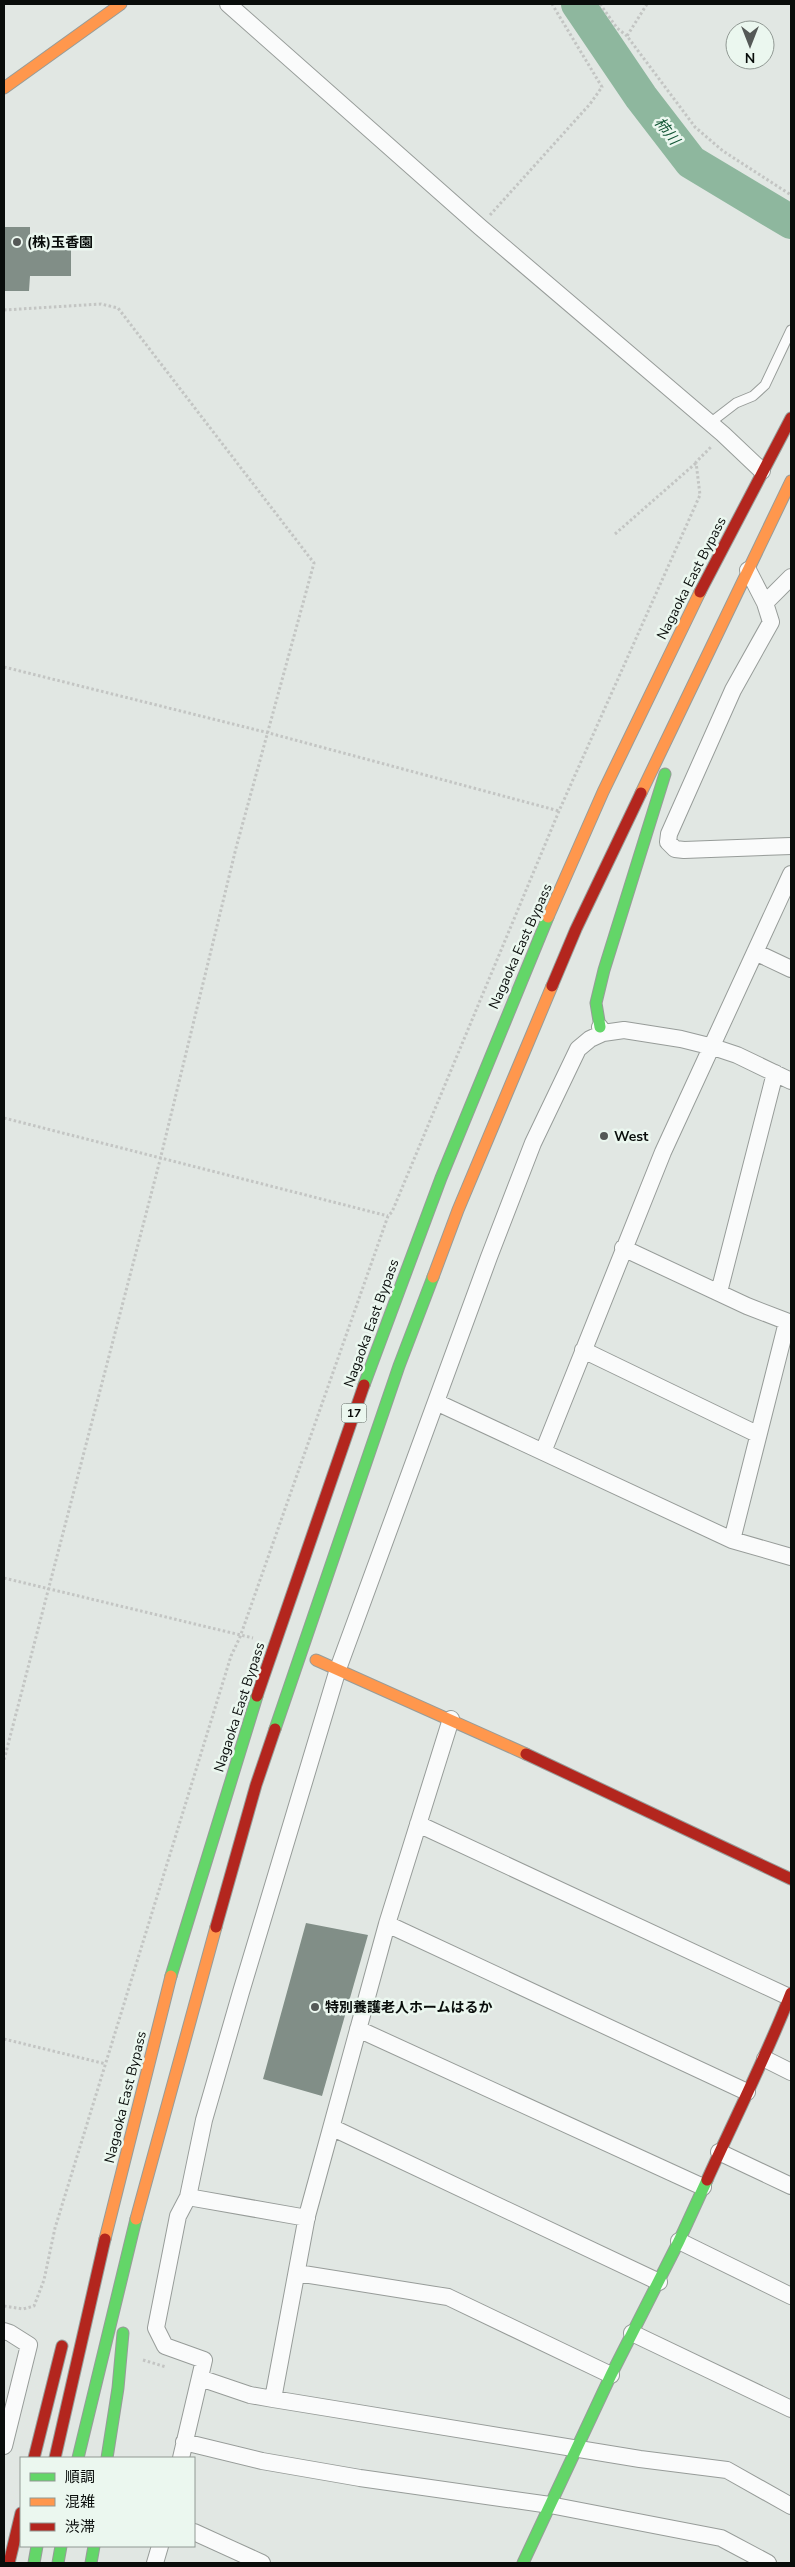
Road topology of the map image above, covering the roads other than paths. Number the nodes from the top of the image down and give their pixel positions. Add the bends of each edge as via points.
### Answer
1 (121, 4) edge
2 (228, 4) edge
3 (4, 88) edge
4 (791, 330) edge
5 (791, 418) edge
6 (710, 423) junction
7 (762, 471) junction
8 (790, 490) edge
9 (748, 570) junction
10 (791, 578) edge
11 (765, 603) junction
12 (699, 675) junction
13 (791, 846) edge
14 (791, 874) edge
15 (756, 952) junction
16 (791, 969) edge
17 (602, 1030) junction
18 (713, 1047) junction
19 (775, 1073) junction
20 (791, 1081) edge
21 (623, 1248) junction
22 (719, 1292) junction
23 (789, 1322) edge
24 (583, 1350) junction
25 (436, 1402) junction
26 (758, 1434) junction
27 (542, 1452) junction
28 (732, 1540) junction
29 (791, 1557) edge
30 (316, 1660) dead end
31 (338, 1669) junction
32 (451, 1719) junction
33 (418, 1824) junction
34 (791, 1879) edge
35 (387, 1924) junction
36 (172, 1971) junction
37 (790, 1995) edge
38 (358, 2029) junction
39 (765, 2059) junction
40 (791, 2072) edge
41 (747, 2092) junction
42 (332, 2128) junction
43 (116, 2146) dead end
44 (719, 2152) junction
45 (791, 2186) edge
46 (703, 2187) junction
47 (188, 2197) junction
48 (307, 2218) junction
49 (131, 2235) junction
50 (679, 2240) junction
51 (297, 2273) junction
52 (659, 2282) junction
53 (791, 2296) edge
54 (4, 2331) edge
55 (66, 2331) dead end
56 (632, 2332) junction
57 (611, 2375) junction
58 (200, 2378) junction
59 (273, 2399) junction
60 (791, 2408) edge
61 (184, 2442) junction
62 (4, 2446) edge
63 (576, 2448) junction
64 (34, 2457) edge
65 (55, 2457) edge
66 (78, 2457) edge
67 (107, 2457) edge
68 (181, 2457) edge
69 (550, 2505) junction
70 (791, 2506) edge
71 (20, 2517) edge
72 (195, 2532) edge
73 (37, 2547) edge
74 (61, 2547) edge
75 (94, 2547) edge
76 (160, 2547) edge
77 (9, 2563) edge
78 (34, 2563) edge
79 (58, 2563) edge
80 (92, 2563) edge
81 (156, 2563) edge
82 (262, 2563) edge
83 (523, 2563) edge
84 (768, 2563) edge

1 - 3 main road
2 - 6 street via 480,227
4 - 6 lane via 765,385
5 - 7 main road, Nagaoka East Bypass / 17
6 - 7 street
7 - 8 main road
7 - 36 main road, Nagaoka East Bypass / 17 via 663,664 528,963 465,1116 375,1354 295,1581
8 - 9 main road, 17
9 - 11 street
9 - 12 main road, 17
10 - 11 street
11 - 13 street via 772,622 733,690 668,842 675,849 684,850
12 - 17 main road via 604,970 596,1003
12 - 49 main road, 17 via 576,930 458,1210 399,1366 256,1785
14 - 15 street
15 - 16 street
15 - 18 street
17 - 18 street via 624,1030
17 - 25 street via 578,1049 567,1068 523,1169
18 - 19 street
18 - 21 street via 670,1135
19 - 20 street
19 - 22 street
21 - 22 street
21 - 24 street
22 - 23 street
23 - 26 street
24 - 26 street
24 - 27 street
25 - 27 street
25 - 31 street
26 - 28 street
27 - 28 street
28 - 29 street
30 - 31 main road
31 - 32 main road
31 - 47 street via 240,1992 204,2120
32 - 33 street
32 - 34 main road
33 - 35 street
33 - 37 street
35 - 38 street
35 - 41 street
36 - 43 main road
36 - 65 main road, Nagaoka East Bypass / 17 via 90,2301
37 - 39 main road
38 - 42 street
38 - 46 street
39 - 40 street
39 - 41 main road
41 - 44 main road
42 - 48 street
42 - 52 street
44 - 45 street
44 - 46 main road
46 - 50 main road
47 - 48 street
47 - 58 street via 178,2216 156,2328 165,2346 204,2360
48 - 51 street
49 - 66 main road, 17
49 - 67 main road via 118,2388
50 - 52 main road
50 - 53 street
51 - 57 street via 448,2297
51 - 59 street
52 - 56 main road
54 - 62 street via 29,2345
55 - 64 main road
56 - 57 main road
56 - 60 street
57 - 63 main road
58 - 59 street via 250,2395
58 - 61 street
59 - 63 street
61 - 68 street
61 - 69 street via 262,2461
63 - 69 main road
63 - 70 street via 727,2470
69 - 83 main road
69 - 84 street via 721,2538
71 - 77 main road
72 - 82 street
73 - 78 main road
74 - 79 main road
75 - 80 main road
76 - 81 street

